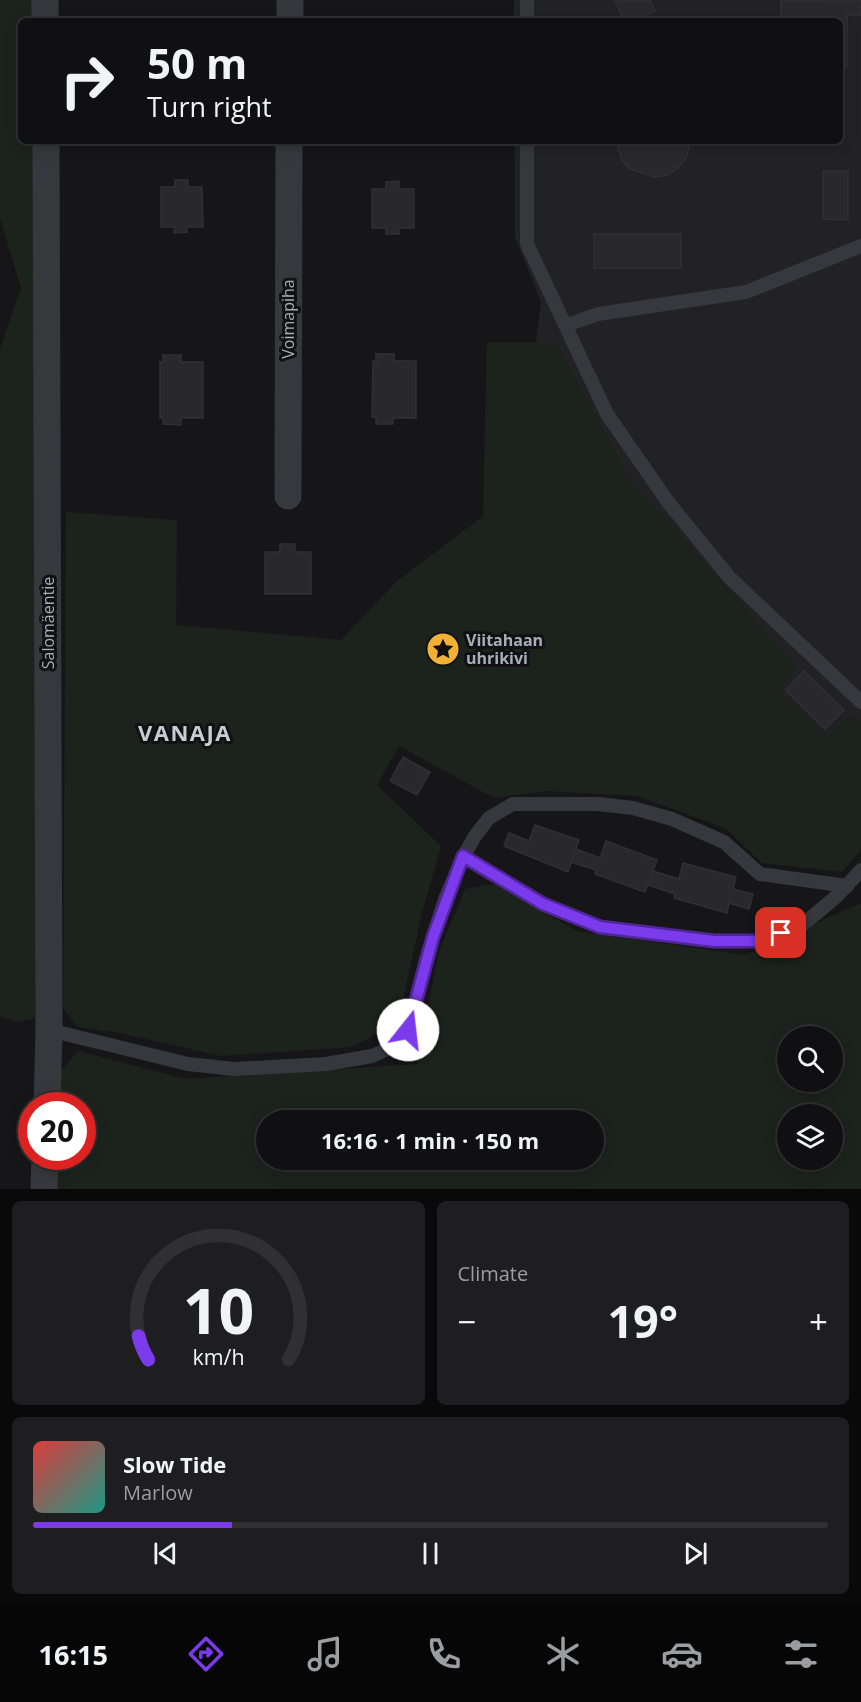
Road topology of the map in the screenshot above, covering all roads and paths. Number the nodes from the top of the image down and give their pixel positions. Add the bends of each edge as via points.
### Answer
1 (45, 0) edge
2 (290, 0) edge
3 (528, 0) edge
4 (45, 18) edge
5 (290, 18) edge
6 (527, 18) edge
7 (46, 144) edge
8 (289, 144) edge
9 (527, 144) edge
10 (861, 246) edge
11 (567, 325) junction
12 (288, 496) dead end
13 (861, 702) edge
14 (463, 856) junction
15 (861, 870) edge
16 (847, 886) junction
17 (49, 1030) junction
18 (47, 1092) edge
19 (45, 1170) edge
20 (44, 1189) edge

1 - 4 street
2 - 5 street
3 - 6 lane
7 - 17 street, Salomäentie
8 - 12 street, Voimapiha
9 - 11 lane via 527,243
10 - 11 lane via 746,292 598,314
11 - 13 lane via 607,414 668,502 729,577
14 - 16 lane via 543,904 600,927 714,941 761,941 801,926
14 - 16 lane via 489,818 513,804 598,804 633,808 672,819 724,842 760,874
14 - 17 lane via 427,956 408,1030 394,1046 372,1056 326,1064 234,1069 188,1064
15 - 16 lane
17 - 18 street, Salomäentie
19 - 20 street

